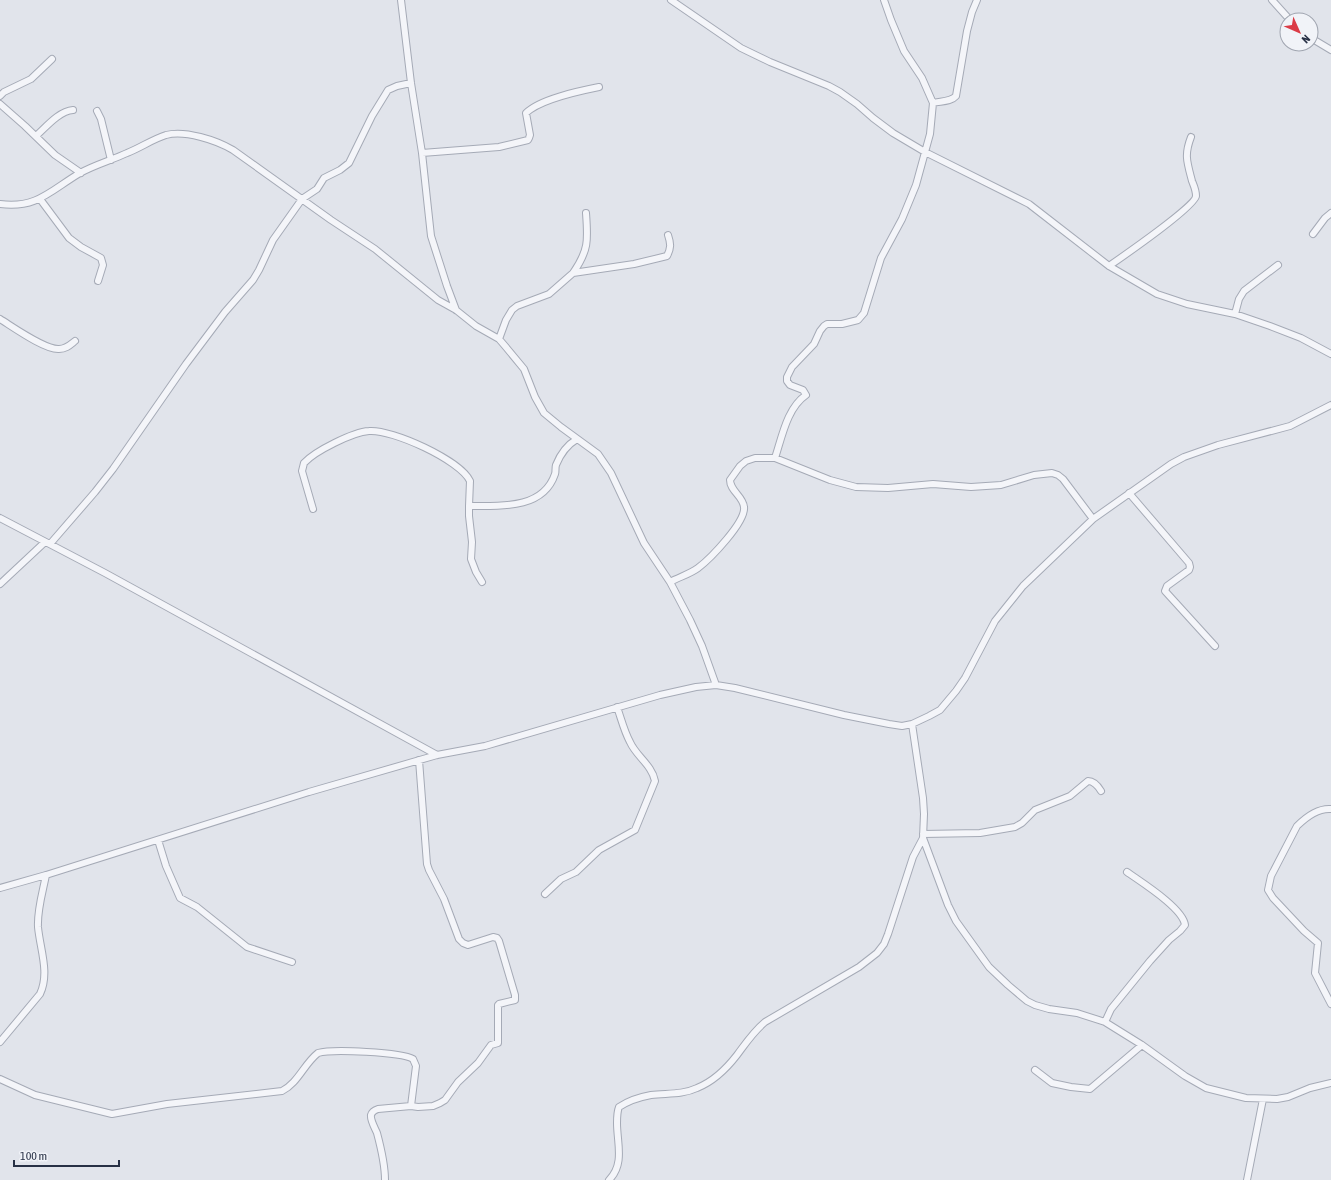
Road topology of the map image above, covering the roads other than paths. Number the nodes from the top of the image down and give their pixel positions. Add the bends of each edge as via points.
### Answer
1 (401, 0) edge
2 (671, 0) edge
3 (884, 0) edge
4 (977, 0) edge
5 (1272, 0) edge
6 (1283, 12) edge
7 (1319, 43) edge
8 (1331, 50) edge
9 (52, 59) dead end
10 (410, 83) junction
11 (599, 87) dead end
12 (0, 96) edge
13 (933, 103) junction
14 (0, 104) edge
15 (73, 110) dead end
16 (97, 111) dead end
17 (36, 136) junction
18 (1191, 136) dead end
19 (925, 152) junction
20 (422, 153) junction
21 (111, 160) junction
22 (81, 173) junction
23 (40, 199) junction
24 (302, 199) junction
25 (0, 204) edge
26 (586, 213) dead end
27 (1331, 213) edge
28 (1312, 234) dead end
29 (668, 235) dead end
30 (1278, 265) dead end
31 (1109, 266) junction
32 (573, 273) junction
33 (98, 281) dead end
34 (456, 310) junction
35 (1235, 314) junction
36 (0, 319) edge
37 (499, 339) junction
38 (75, 341) dead end
39 (1331, 354) edge
40 (1331, 405) edge
41 (577, 440) junction
42 (775, 458) junction
43 (1129, 493) junction
44 (469, 506) junction
45 (313, 508) dead end
46 (0, 518) edge
47 (1093, 519) junction
48 (47, 543) junction
49 (482, 582) dead end
50 (670, 582) junction
51 (0, 584) edge
52 (1215, 646) dead end
53 (716, 685) junction
54 (616, 707) junction
55 (912, 724) junction
56 (437, 755) junction
57 (419, 760) junction
58 (1101, 791) dead end
59 (1331, 809) edge
60 (923, 836) junction
61 (158, 840) junction
62 (1127, 872) dead end
63 (46, 875) junction
64 (0, 888) edge
65 (545, 894) dead end
66 (292, 962) dead end
67 (1331, 1004) edge
68 (1104, 1022) junction
69 (0, 1042) edge
70 (1142, 1045) junction
71 (1035, 1070) dead end
72 (0, 1079) edge
73 (1331, 1083) edge
74 (1263, 1099) junction
75 (411, 1106) junction
76 (385, 1180) edge
77 (609, 1180) edge
78 (1247, 1180) edge

1 - 10 street
2 - 19 street via 741,48 840,92 893,133
3 - 13 street via 904,51 922,78
4 - 13 street via 967,31 956,96 954,99
5 - 6 street
7 - 8 street
9 - 12 street via 31,79
10 - 20 street
10 - 24 street via 388,90 349,163 324,178 317,189
11 - 20 street via 531,108 526,112 530,135 528,140 499,147
13 - 19 street via 930,134
14 - 17 street
15 - 17 street via 60,115
16 - 21 street
17 - 22 street via 55,155
18 - 31 street via 1186,149 1196,198 1193,203
19 - 31 street via 1029,204
19 - 42 street via 916,185 902,219 881,258 864,313 858,320 824,326 814,344 792,367 787,377 790,384 803,390 806,395 789,416
20 - 34 street via 431,236
21 - 22 street
21 - 24 street via 167,135 201,137 224,145
22 - 23 street
23 - 25 street via 18,204
23 - 33 street via 69,238 103,260
24 - 34 street via 375,249 438,300
24 - 48 street via 273,240 253,280 182,369 113,469
26 - 32 street via 586,250
27 - 28 street
29 - 32 street via 671,245 667,256
30 - 35 street via 1244,291 1238,299
31 - 35 street via 1157,294 1187,304
32 - 37 street via 550,294 512,310
34 - 37 street via 476,326
35 - 39 street via 1302,338
36 - 38 street via 54,349 66,348
37 - 41 street via 524,369 544,412
40 - 43 street via 1290,426 1184,457
41 - 44 street via 560,456 550,483 534,499 524,503
41 - 50 street via 598,454 611,473 644,543
42 - 47 street via 830,480 856,487 888,488 933,484 971,488 1001,485 1034,474 1054,474 1063,479
42 - 50 street via 755,458 740,466 730,480 745,509 734,529 716,552 697,569
43 - 47 street
43 - 52 street via 1189,563 1189,570 1166,586 1165,591
44 - 45 street via 470,481 456,466 419,444 373,431 346,438 304,463 302,471
44 - 49 street via 471,559
46 - 48 street
47 - 55 street via 1023,586 1001,612 965,678 949,701 940,710
48 - 51 street
48 - 56 street
50 - 53 street via 702,646
53 - 54 street via 696,687
53 - 55 street via 889,724
54 - 56 street via 485,746
54 - 65 street via 630,742 653,772 655,781 635,830 598,850 576,872 561,879
55 - 60 street via 923,798
56 - 57 street
57 - 61 street
57 - 75 street via 429,870 444,899 459,939 468,945 493,937 499,941 515,1000 499,1004 498,1042 491,1045 445,1100 433,1106
58 - 60 street via 1095,783 1088,781 1070,796 1038,809 1019,826 1005,830
59 - 67 street via 1318,811 1297,826 1271,876 1268,890 1318,943 1315,973
60 - 68 street via 952,914 989,967 1035,1005 1077,1013
60 - 77 street via 912,857 888,934 877,953 856,970 765,1022 731,1062 703,1084 686,1092 644,1097 619,1107 619,1164
61 - 63 street
61 - 66 street via 180,898 197,907 247,947
62 - 68 street via 1162,898 1181,916 1185,925 1150,962
63 - 64 street
63 - 69 street via 38,918 44,971 43,987
68 - 70 street
70 - 71 street via 1090,1089 1052,1083
70 - 74 street via 1206,1088 1230,1095
72 - 75 street via 34,1095 116,1114 167,1104 282,1091 294,1083 318,1054 361,1051 413,1059 416,1066
73 - 74 street via 1288,1097
74 - 78 street
75 - 76 street via 378,1109 371,1114

